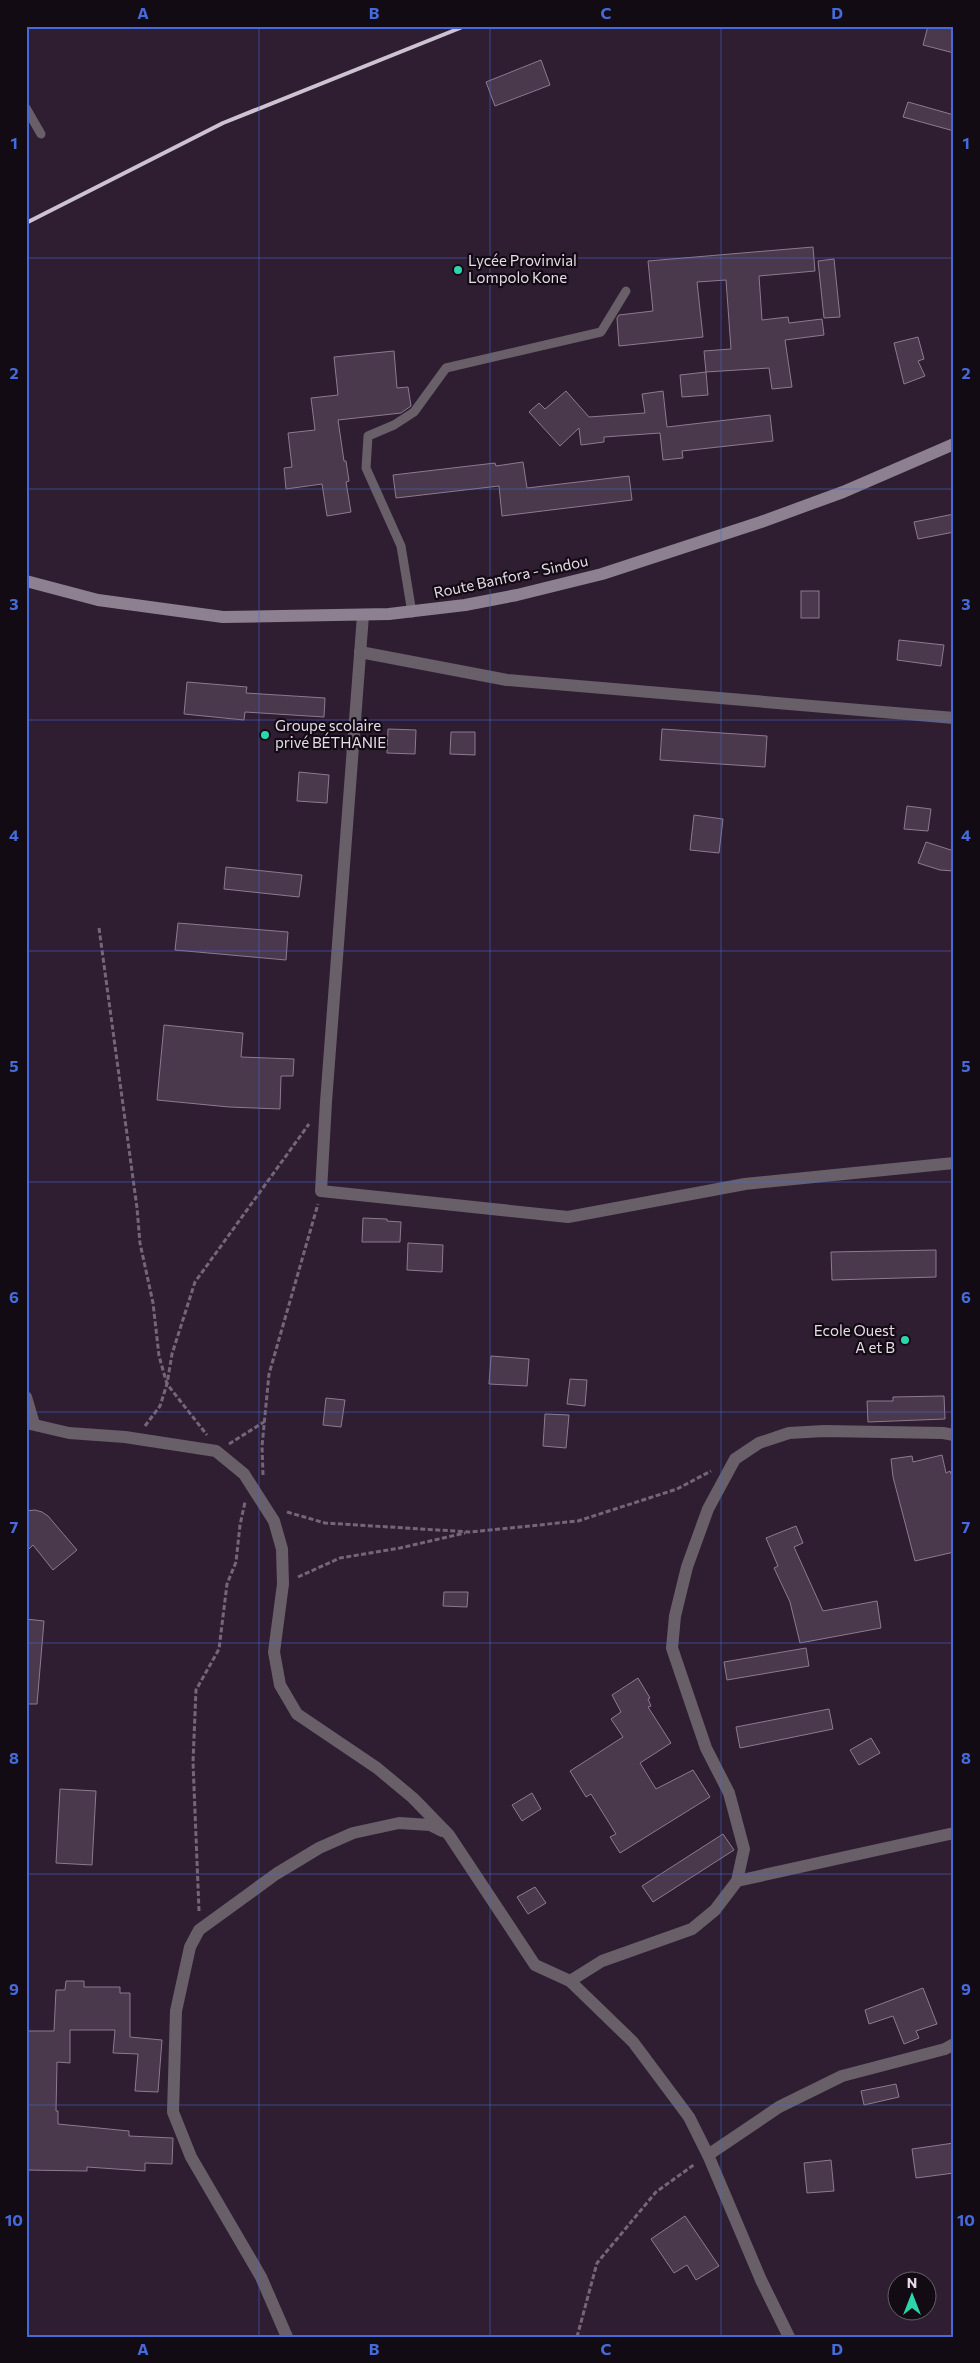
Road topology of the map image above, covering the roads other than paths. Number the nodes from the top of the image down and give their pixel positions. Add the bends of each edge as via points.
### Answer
1 (26, 108) edge
2 (41, 134) dead end
3 (626, 292) dead end
4 (954, 444) edge
5 (26, 580) edge
6 (412, 612) junction
7 (363, 615) junction
8 (360, 652) junction
9 (954, 718) edge
10 (954, 1163) edge
11 (26, 1397) edge
12 (30, 1424) edge
13 (954, 1435) edge
14 (954, 1833) edge
15 (448, 1835) junction
16 (737, 1881) junction
17 (570, 1982) junction
18 (954, 2044) edge
19 (708, 2155) junction
20 (286, 2337) edge
21 (789, 2337) edge

1 - 2 lane
3 - 6 lane via 601,332 446,368 414,412 368,436 366,468 401,546
4 - 6 main road, Route Banfora - Sindou via 834,495 602,574 517,596
5 - 7 main road, Route Banfora - Sindou via 98,600 223,617
6 - 7 main road, Route Banfora - Sindou
7 - 8 street
8 - 9 street via 506,680
8 - 10 street via 321,1191 568,1217 745,1184
11 - 12 street
12 - 15 street via 69,1433 125,1437 216,1451 244,1474 274,1521 282,1549 283,1584 274,1652 280,1686 297,1714 377,1768 413,1798
13 - 16 street via 824,1431 789,1434 759,1443 734,1459 708,1509 687,1567 675,1616 672,1648 706,1748 729,1793 744,1849
14 - 16 street
15 - 17 street via 536,1965
15 - 20 street via 430,1824 399,1823 353,1834 319,1848 276,1874 199,1930 190,1947 176,2011 173,2112 191,2157 261,2276
16 - 17 street via 715,1910 692,1930 602,1960
17 - 19 street via 633,2042 689,2118
18 - 19 street via 842,2076 779,2107
19 - 21 street

